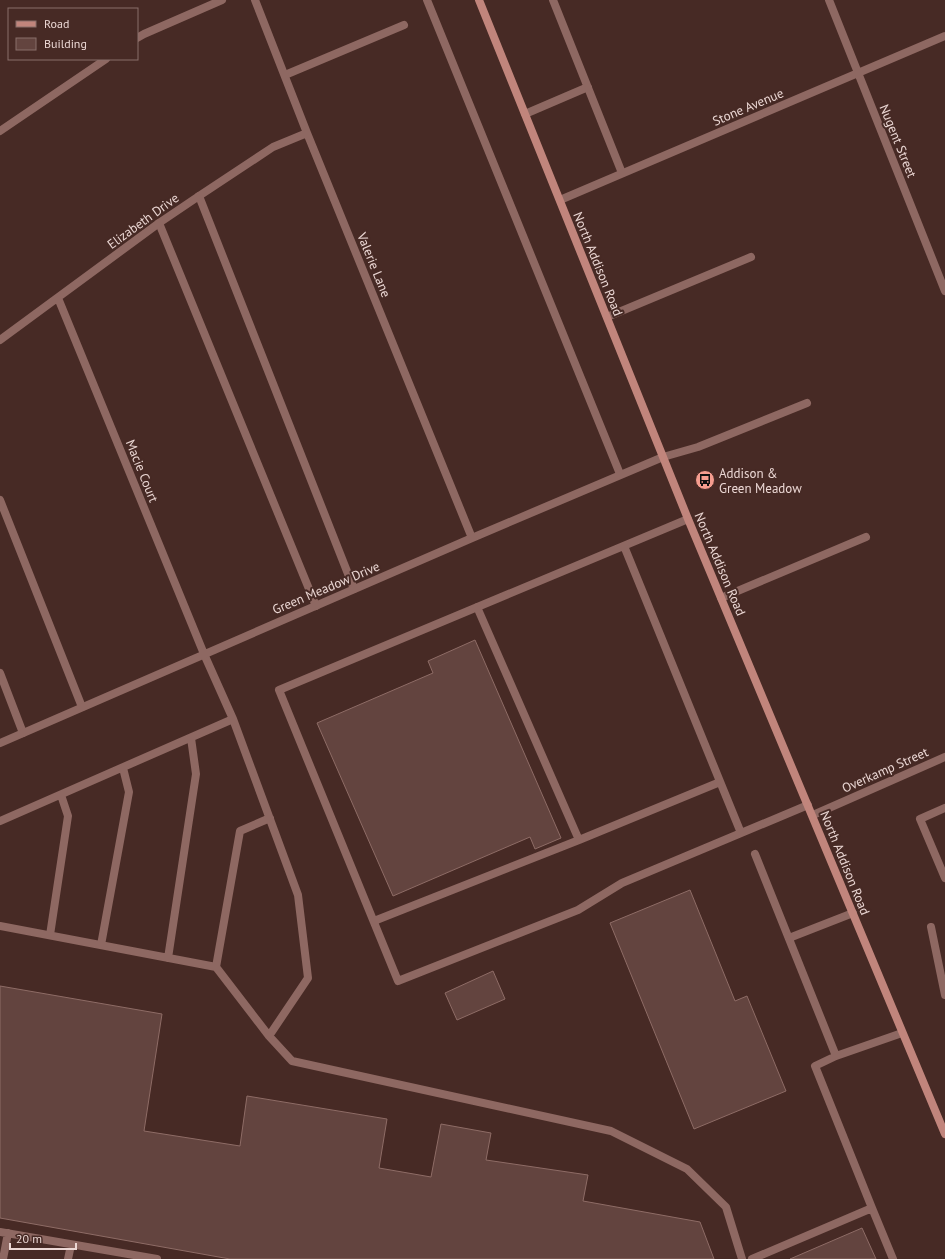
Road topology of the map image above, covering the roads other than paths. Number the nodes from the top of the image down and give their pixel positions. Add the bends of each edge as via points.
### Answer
1 (222, 0) edge
2 (255, 0) edge
3 (427, 0) edge
4 (479, 0) edge
5 (553, 0) edge
6 (829, 0) edge
7 (404, 25) dead end
8 (945, 36) edge
9 (138, 37) edge
10 (105, 60) edge
11 (858, 72) junction
12 (286, 75) junction
13 (588, 87) junction
14 (525, 114) junction
15 (0, 131) edge
16 (307, 133) junction
17 (622, 173) junction
18 (199, 196) junction
19 (560, 200) junction
20 (159, 223) junction
21 (751, 258) dead end
22 (945, 291) edge
23 (58, 298) junction
24 (607, 317) junction
25 (0, 340) edge
26 (807, 403) dead end
27 (663, 457) junction
28 (620, 474) junction
29 (0, 500) edge
30 (688, 519) junction
31 (866, 537) dead end
32 (472, 538) junction
33 (624, 546) junction
34 (354, 589) junction
35 (721, 598) junction
36 (316, 606) junction
37 (477, 607) junction
38 (204, 654) junction
39 (0, 673) edge
40 (82, 707) junction
41 (233, 719) junction
42 (23, 733) junction
43 (191, 738) junction
44 (0, 743) edge
45 (945, 757) edge
46 (123, 768) junction
47 (720, 782) junction
48 (61, 794) junction
49 (808, 805) junction
50 (945, 808) edge
51 (812, 815) junction
52 (270, 818) junction
53 (0, 821) edge
54 (741, 833) junction
55 (579, 840) junction
56 (755, 854) dead end
57 (945, 878) edge
58 (853, 913) junction
59 (374, 921) junction
60 (0, 926) edge
61 (931, 927) dead end
62 (50, 935) junction
63 (789, 938) junction
64 (101, 945) junction
65 (168, 958) junction
66 (216, 966) junction
67 (945, 995) edge
68 (902, 1033) junction
69 (269, 1036) junction
70 (836, 1056) junction
71 (945, 1134) edge
72 (872, 1208) junction
73 (4, 1233) edge
74 (71, 1244) junction
75 (124, 1256) edge
76 (4, 1259) edge
77 (68, 1259) edge
78 (157, 1259) edge
79 (742, 1259) edge
80 (752, 1259) edge
81 (893, 1259) edge

1 - 9 street
2 - 12 street, Valerie Lane
3 - 28 street
4 - 14 street, North Addison Road
5 - 13 street
6 - 11 street, Nugent Street
7 - 12 street
8 - 11 street, Stone Avenue
10 - 15 street
11 - 17 street, Stone Avenue
11 - 22 street, Nugent Street
12 - 16 street, Valerie Lane
13 - 14 street
13 - 17 street
14 - 19 street, North Addison Road
16 - 18 street, Elizabeth Drive via 273,147
16 - 32 street, Valerie Lane
17 - 19 street, Stone Avenue
18 - 20 street, Elizabeth Drive
18 - 34 street
19 - 24 street, North Addison Road
20 - 23 street, Elizabeth Drive
20 - 36 street
21 - 24 street
23 - 25 street, Elizabeth Drive
23 - 38 street, Macie Court
24 - 27 street, North Addison Road
26 - 27 street, Green Meadow Drive via 698,447
27 - 28 street, Green Meadow Drive
27 - 30 street, North Addison Road
28 - 32 street, Green Meadow Drive
29 - 40 street
30 - 33 street
30 - 35 street, North Addison Road
31 - 35 street
32 - 34 street, Green Meadow Drive
33 - 37 street
33 - 47 street
34 - 36 street, Green Meadow Drive
35 - 49 street, North Addison Road
36 - 38 street, Green Meadow Drive
37 - 55 street
37 - 59 street via 279,690
38 - 40 street, Green Meadow Drive
38 - 41 street, Macie Court
39 - 42 street
40 - 42 street, Green Meadow Drive
41 - 43 street
41 - 52 street, Macie Court
42 - 44 street, Green Meadow Drive
43 - 46 street
43 - 65 street via 196,774
45 - 51 street, Overkamp Street
46 - 48 street
46 - 64 street via 129,792
47 - 54 street
47 - 55 street
48 - 53 street
48 - 62 street via 68,816
49 - 51 street, North Addison Road
49 - 54 street
50 - 57 street via 920,819
51 - 58 street, North Addison Road
52 - 66 street via 240,831
52 - 69 street, Macie Court via 298,895 308,978
54 - 59 street via 622,883 578,910 398,981
55 - 59 street
56 - 63 street
58 - 63 street
58 - 68 street, North Addison Road
60 - 62 street
61 - 67 street
62 - 64 street
63 - 70 street
64 - 65 street
65 - 66 street
66 - 69 street
68 - 70 street
68 - 71 street, North Addison Road
69 - 79 street via 292,1061 611,1131 687,1169 721,1202 726,1207
70 - 72 street via 815,1066
72 - 80 street
72 - 81 street
73 - 74 street
73 - 76 street
74 - 75 street
74 - 77 street
75 - 78 street

